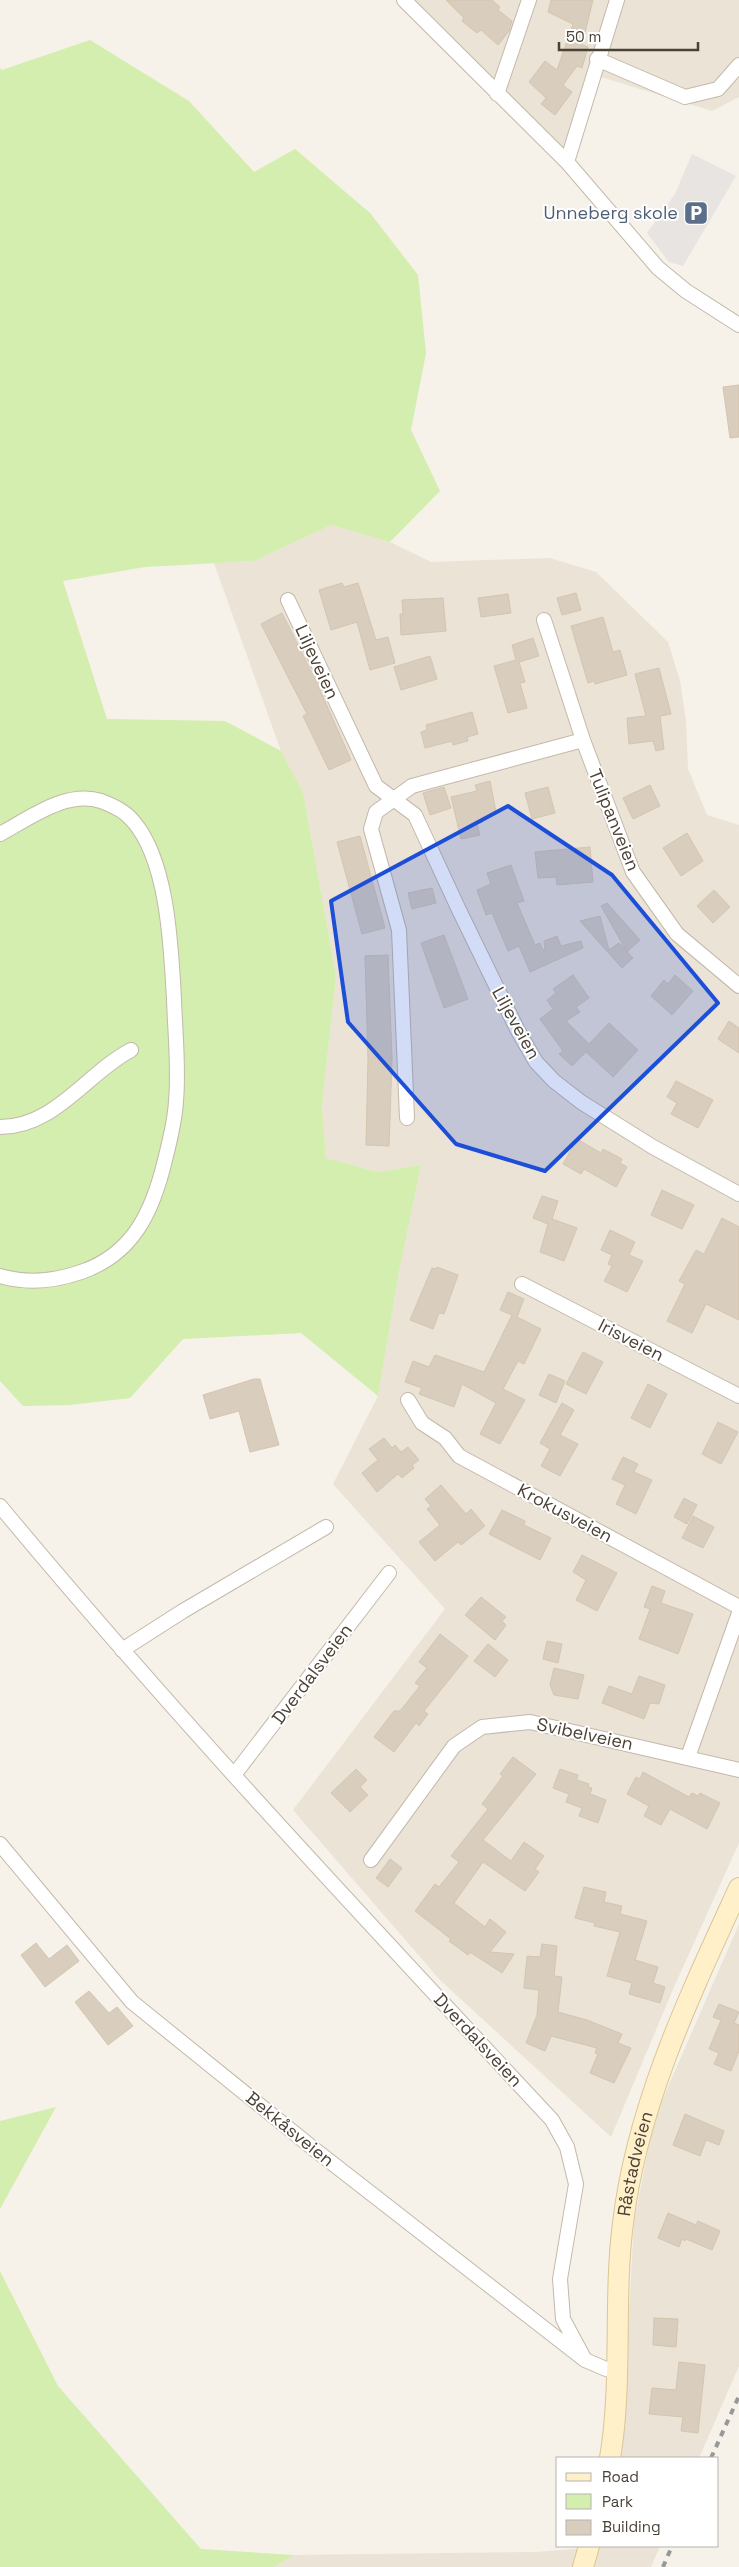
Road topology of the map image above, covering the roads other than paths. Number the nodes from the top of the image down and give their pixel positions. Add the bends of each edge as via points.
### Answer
1 (404, 0) edge
2 (529, 0) edge
3 (617, 0) edge
4 (597, 59) junction
5 (739, 65) edge
6 (497, 94) junction
7 (566, 162) junction
8 (739, 326) edge
9 (288, 600) dead end
10 (544, 620) dead end
11 (583, 740) junction
12 (394, 800) junction
13 (0, 834) edge
14 (739, 986) edge
15 (131, 1050) dead end
16 (407, 1118) dead end
17 (0, 1128) edge
18 (739, 1194) edge
19 (0, 1276) edge
20 (522, 1284) dead end
21 (739, 1396) edge
22 (408, 1400) dead end
23 (0, 1506) edge
24 (326, 1527) dead end
25 (388, 1573) dead end
26 (739, 1607) edge
27 (739, 1613) edge
28 (122, 1650) junction
29 (688, 1757) junction
30 (739, 1770) edge
31 (234, 1775) junction
32 (0, 1844) edge
33 (371, 1860) dead end
34 (739, 1888) edge
35 (585, 2360) junction
36 (617, 2371) junction
37 (610, 2457) edge
38 (589, 2547) edge
39 (582, 2567) edge

1 - 6 street
2 - 6 street
3 - 4 street
4 - 5 street via 686,97 718,89
4 - 7 street
6 - 7 street
7 - 8 street via 658,268
9 - 12 street, Liljeveien via 376,786
10 - 11 street, Tulipanveien
11 - 12 street via 412,786
11 - 14 street, Tulipanveien via 633,872 677,934
12 - 16 street via 376,812 371,829 399,930
12 - 18 street, Liljeveien via 415,815 463,919 536,1062 554,1081 582,1102 653,1147
13 - 19 street via 64,801 78,798 100,801 120,809 134,821 148,847 167,910 177,1080 173,1128 156,1195 136,1232 98,1266 71,1276 34,1281
15 - 17 street via 38,1119 12,1128
20 - 21 street, Irisveien
22 - 26 street, Krokusveien via 422,1423 445,1438 459,1456
23 - 28 street, Dverdalsveien
24 - 28 street
25 - 31 street, Dverdalsveien
27 - 29 street
28 - 31 street, Dverdalsveien
29 - 30 street, Svibelveien
29 - 33 street, Svibelveien via 530,1722 482,1727 454,1746
31 - 35 street, Dverdalsveien via 552,2120 567,2147 576,2184 560,2279 563,2319
32 - 35 street, Bekkåsveien via 132,2002
34 - 36 main road, Råstadveien via 665,2059 634,2157 622,2224
35 - 36 street, Bekkåsveien
36 - 37 main road, Råstadveien
38 - 39 main road

